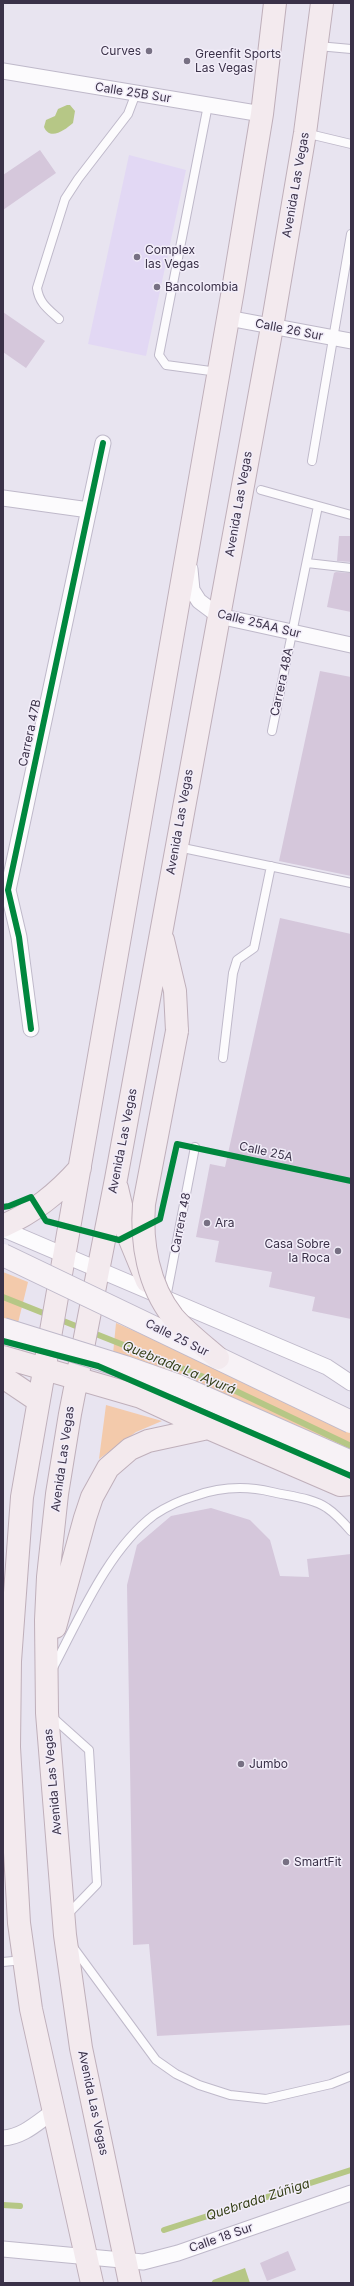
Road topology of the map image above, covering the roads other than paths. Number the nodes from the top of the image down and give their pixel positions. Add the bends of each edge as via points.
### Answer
1 (274, 3) edge
2 (322, 3) edge
3 (318, 46) junction
4 (351, 49) edge
5 (3, 71) edge
6 (136, 93) junction
7 (208, 105) junction
8 (262, 114) junction
9 (305, 133) junction
10 (351, 144) edge
11 (351, 234) edge
12 (228, 318) junction
13 (59, 319) dead end
14 (272, 327) junction
15 (333, 338) junction
16 (351, 341) edge
17 (218, 372) junction
18 (103, 443) dead end
19 (312, 461) dead end
20 (261, 490) dead end
21 (3, 498) edge
22 (318, 506) junction
23 (89, 510) junction
24 (351, 515) edge
25 (187, 550) junction
26 (307, 562) junction
27 (351, 568) edge
28 (219, 616) junction
29 (293, 632) junction
30 (351, 645) edge
31 (272, 731) dead end
32 (175, 846) junction
33 (271, 866) junction
34 (351, 883) edge
35 (5, 884) edge
36 (161, 934) junction
37 (31, 1029) dead end
38 (223, 1058) dead end
39 (195, 1148) dead end
40 (80, 1168) junction
41 (116, 1179) junction
42 (3, 1226) edge
43 (3, 1229) edge
44 (3, 1255) edge
45 (64, 1255) junction
46 (98, 1269) junction
47 (159, 1295) junction
48 (3, 1330) edge
49 (3, 1357) edge
50 (218, 1358) junction
51 (43, 1368) junction
52 (3, 1377) edge
53 (77, 1377) junction
54 (351, 1382) edge
55 (37, 1400) junction
56 (351, 1422) edge
57 (208, 1428) junction
58 (351, 1462) edge
59 (348, 1486) edge
60 (351, 1531) edge
61 (46, 1671) junction
62 (47, 1713) junction
63 (64, 1927) junction
64 (13, 1961) edge
65 (351, 2076) edge
66 (54, 2111) junction
67 (3, 2138) edge
68 (351, 2193) edge
69 (3, 2249) edge
70 (86, 2256) junction
71 (125, 2261) junction
72 (92, 2283) edge
73 (130, 2283) edge

1 - 8 main road
2 - 3 main road, Avenida Las Vegas
3 - 4 lane
3 - 9 main road, Avenida Las Vegas
5 - 6 street, Calle 25B Sur
6 - 7 street, Calle 25B Sur
6 - 13 lane via 128,114 65,199 37,288 38,297
7 - 8 street, Calle 25B Sur
7 - 17 lane via 159,355 166,364
8 - 12 main road
9 - 10 lane
9 - 14 main road, Avenida Las Vegas
11 - 15 lane
12 - 14 street, Calle 26 Sur
12 - 17 main road
14 - 15 street, Calle 26 Sur
14 - 28 main road, Avenida Las Vegas
15 - 16 street, Calle 26 Sur
15 - 19 lane
17 - 25 main road
18 - 23 street, Carrera 47B
20 - 22 lane
21 - 23 street
22 - 24 lane
22 - 26 lane, Carrera 48A
23 - 35 street, Carrera 47B
25 - 28 street, Calle 25AA Sur via 192,590 199,602
25 - 40 main road
26 - 27 lane
26 - 29 lane, Carrera 48A
28 - 29 street, Calle 25AA Sur
28 - 32 main road, Avenida Las Vegas
29 - 30 street, Calle 25AA Sur
29 - 31 lane, Carrera 48A
32 - 33 lane
32 - 36 main road, Avenida Las Vegas
33 - 34 lane
33 - 38 lane via 254,948 237,960 233,972
35 - 37 street, Carrera 47B via 19,937
36 - 41 main road, Avenida Las Vegas
36 - 50 main road, bridge via 175,990 177,1031 144,1204 142,1227 145,1250 157,1289 166,1307 183,1328
39 - 47 lane, Carrera 48
40 - 42 main road via 61,1190 38,1208
40 - 45 main road
41 - 46 main road, Avenida Las Vegas
41 - 47 main road via 128,1235
43 - 45 street
44 - 50 main road, Calle 25 Sur, bridge
45 - 46 street
45 - 51 main road
46 - 47 street
46 - 53 main road, Avenida Las Vegas
47 - 54 street via 327,1367
48 - 58 main road, bridge via 179,1386
49 - 51 main road
50 - 56 main road, Calle 25 Sur, bridge
51 - 53 main road
51 - 55 main road
52 - 55 main road
53 - 57 main road via 141,1397
53 - 61 main road, Avenida Las Vegas via 56,1510 48,1584
55 - 64 main road via 22,1497 10,1661
57 - 59 main road
57 - 61 main road via 148,1441 130,1449 108,1468 92,1497 85,1518
60 - 61 lane via 327,1507 258,1489 209,1491 182,1500 156,1514 127,1542 96,1587
61 - 62 main road, Avenida Las Vegas
62 - 63 main road, Avenida Las Vegas
62 - 63 lane via 89,1750 97,1884
63 - 65 lane via 156,2060 176,2074 230,2095 266,2099 331,2084
63 - 71 main road, Avenida Las Vegas via 81,2048
64 - 66 main road via 31,2009
66 - 67 street via 22,2133
66 - 70 main road
68 - 71 street, Calle 18 Sur via 172,2255 143,2262
69 - 70 street, Calle 18 Sur
70 - 71 street, Calle 18 Sur
70 - 72 main road
71 - 73 main road, Avenida Las Vegas

